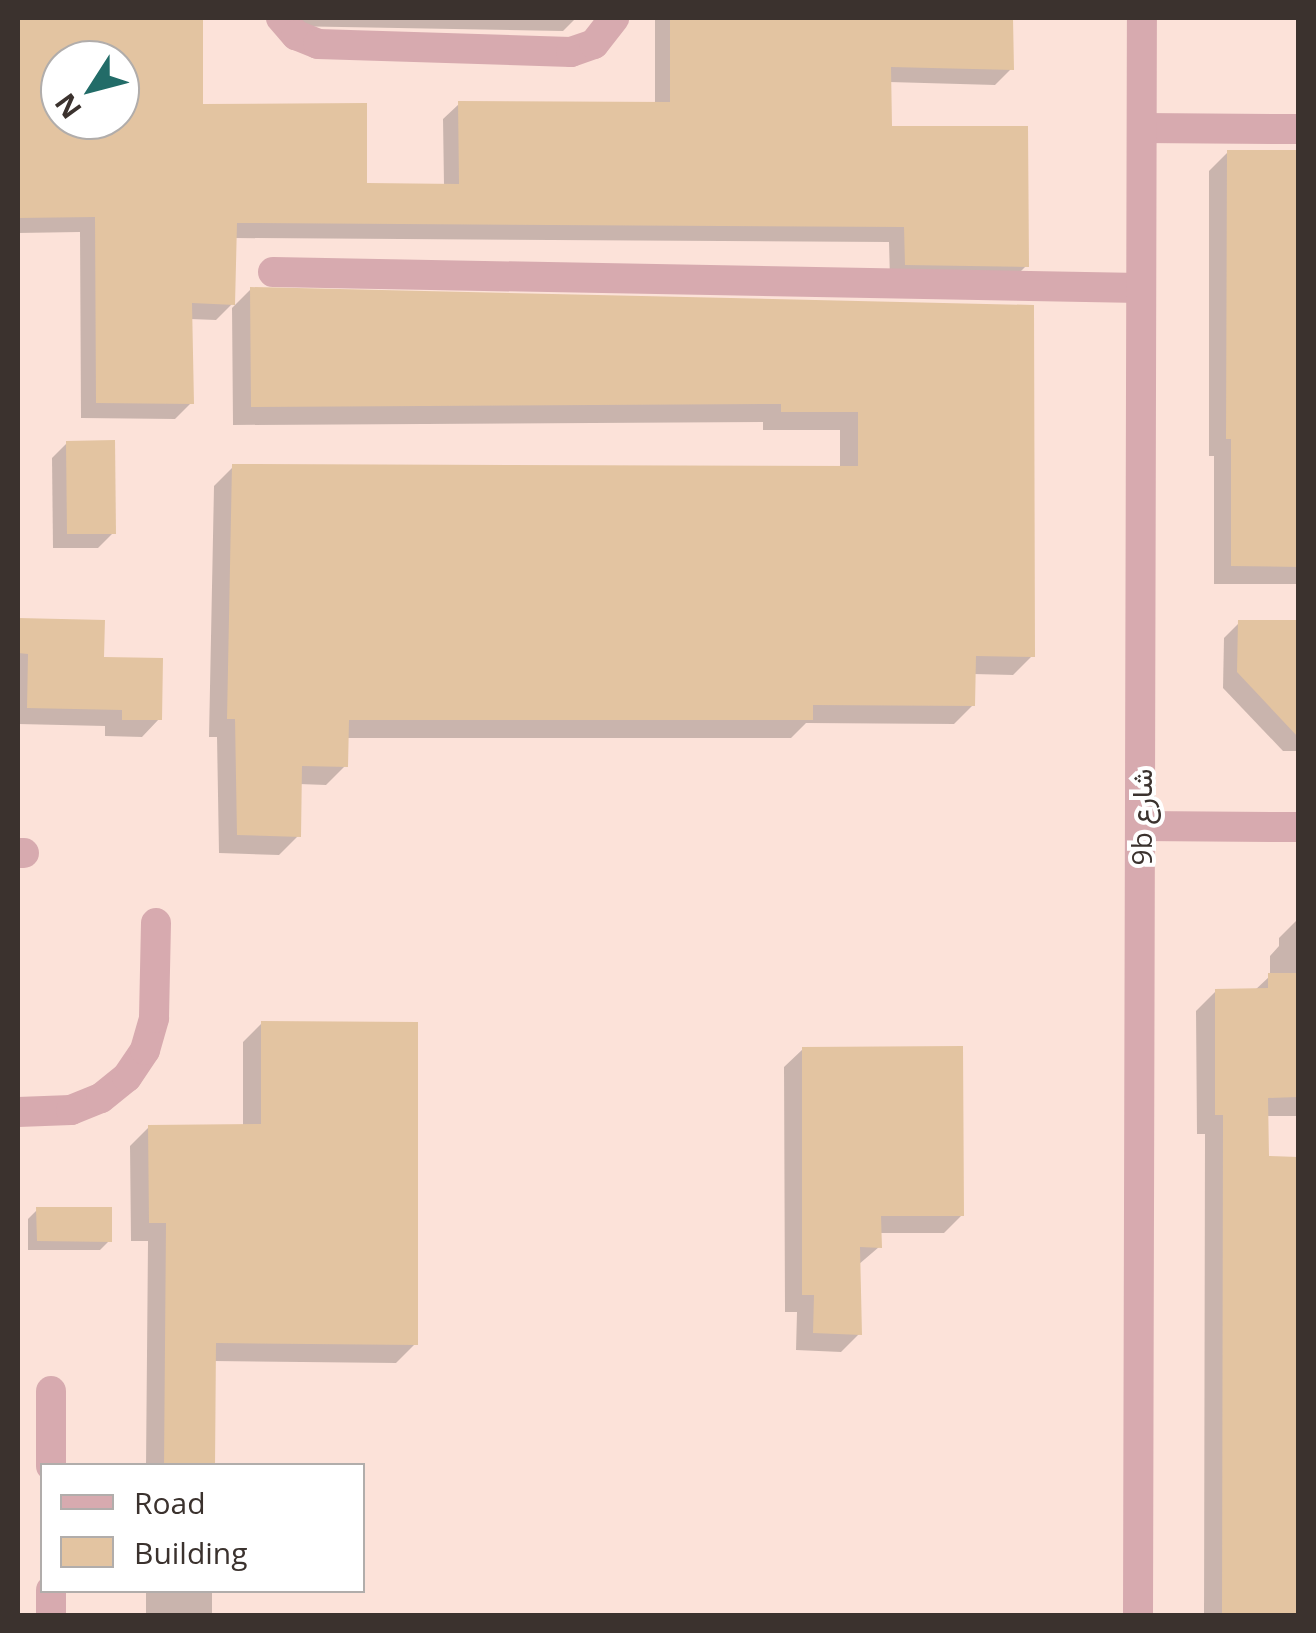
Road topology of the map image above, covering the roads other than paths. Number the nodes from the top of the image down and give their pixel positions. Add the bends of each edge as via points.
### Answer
1 (281, 18) edge
2 (614, 18) edge
3 (1142, 18) edge
4 (1142, 128) junction
5 (1298, 129) edge
6 (273, 272) dead end
7 (1142, 288) junction
8 (1141, 826) junction
9 (1298, 827) edge
10 (156, 923) dead end
11 (18, 1112) edge
12 (51, 1391) dead end
13 (51, 1463) edge
14 (1138, 1616) edge

1 - 2 lane via 296,35 318,44 571,52 594,44
3 - 4 lane, 9b شارع
4 - 5 lane
4 - 7 lane, 9b شارع
6 - 7 lane
7 - 8 lane, 9b شارع
8 - 9 lane
8 - 14 lane, 9b شارع
10 - 11 lane via 154,1018 145,1050 126,1077 70,1110
12 - 13 lane

